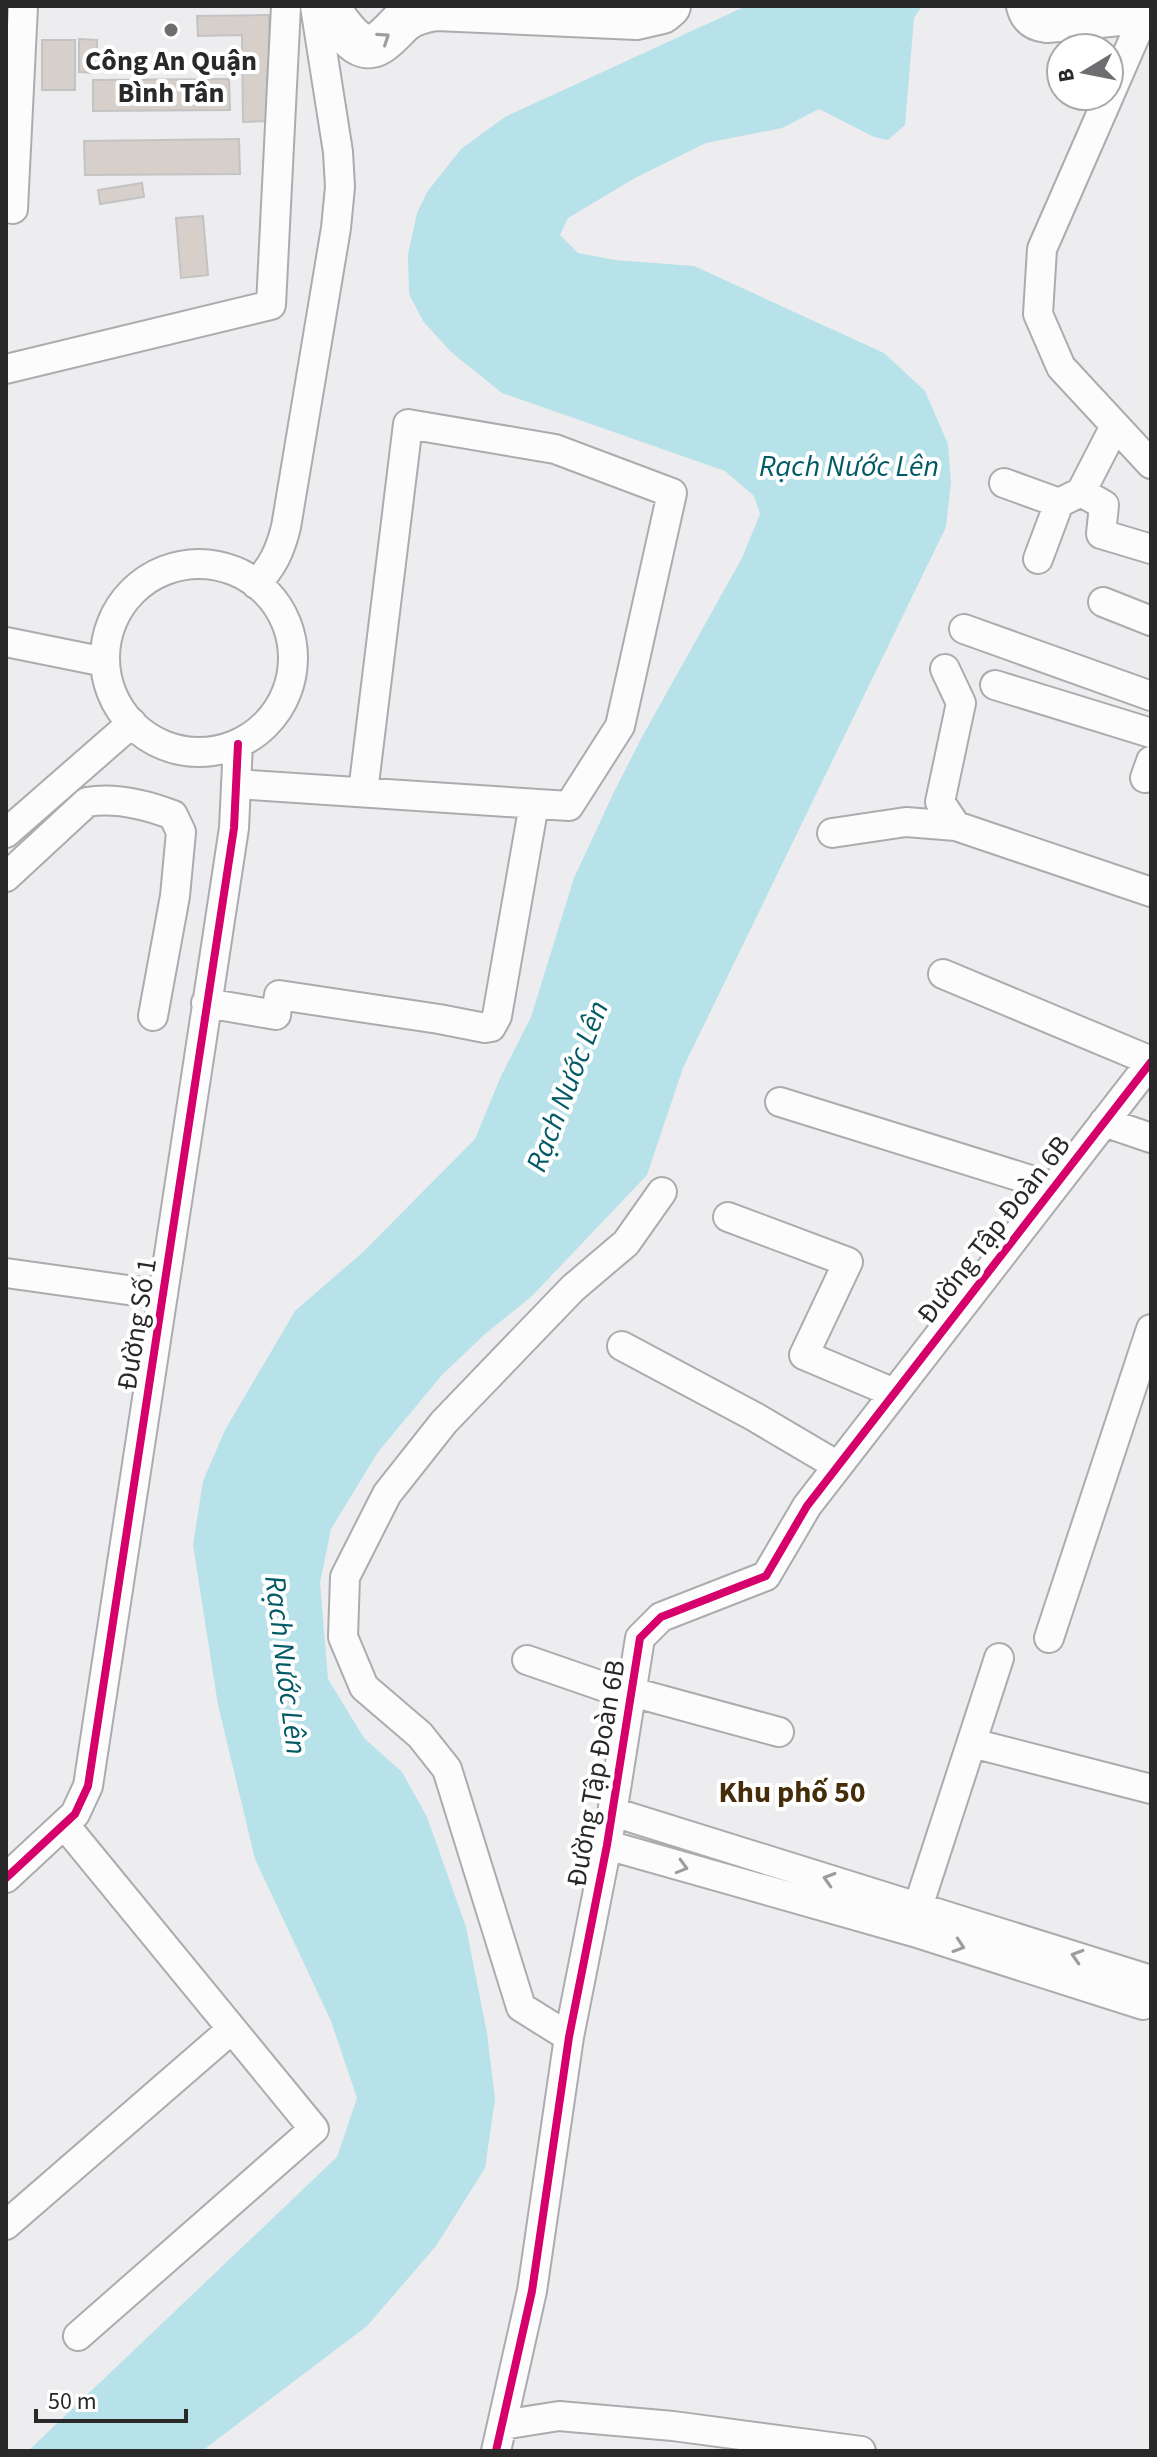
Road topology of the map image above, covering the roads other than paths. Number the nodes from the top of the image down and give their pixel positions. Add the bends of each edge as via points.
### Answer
1 (23, 6) edge
2 (286, 6) edge
3 (315, 6) edge
4 (326, 6) edge
5 (669, 6) edge
6 (1028, 6) edge
7 (1148, 11) edge
8 (1125, 61) edge
9 (1102, 112) edge
10 (13, 209) dead end
11 (6, 369) edge
12 (1115, 426) junction
13 (1151, 464) edge
14 (1004, 483) dead end
15 (1070, 497) junction
16 (1151, 549) edge
17 (1038, 559) dead end
18 (256, 584) junction
19 (1103, 602) dead end
20 (1151, 621) edge
21 (964, 629) dead end
22 (6, 642) edge
23 (105, 662) junction
24 (945, 669) dead end
25 (995, 685) dead end
26 (1151, 696) edge
27 (132, 723) junction
28 (1151, 733) edge
29 (238, 744) junction
30 (236, 784) junction
31 (363, 792) junction
32 (534, 804) junction
33 (956, 826) junction
34 (6, 833) edge
35 (832, 833) dead end
36 (6, 877) edge
37 (1151, 892) edge
38 (175, 896) junction
39 (222, 904) junction
40 (943, 974) dead end
41 (206, 1003) junction
42 (153, 1016) dead end
43 (1151, 1062) edge
44 (780, 1102) dead end
45 (1104, 1122) junction
46 (1151, 1138) edge
47 (1053, 1187) junction
48 (662, 1192) dead end
49 (728, 1217) dead end
50 (6, 1273) edge
51 (163, 1295) junction
52 (1151, 1329) edge
53 (622, 1346) dead end
54 (894, 1393) junction
55 (838, 1466) junction
56 (1049, 1638) dead end
57 (999, 1658) dead end
58 (527, 1660) dead end
59 (631, 1694) junction
60 (779, 1732) dead end
61 (972, 1743) junction
62 (1151, 1789) edge
63 (613, 1812) junction
64 (64, 1824) junction
65 (607, 1845) junction
66 (6, 1878) edge
67 (916, 1920) junction
68 (1151, 1980) edge
69 (1151, 2001) edge
70 (232, 2029) junction
71 (569, 2037) junction
72 (6, 2225) edge
73 (78, 2336) dead end
74 (499, 2438) edge
75 (861, 2451) edge

1 - 10 street
2 - 11 street via 271,305
3 - 18 street via 338,152 336,228 286,527 280,552
4 -> 5 highway via 353,39 371,46 413,15 436,9 636,18
6 - 7 highway via 1041,21
7 - 8 street
9 - 12 street via 1042,249 1038,314 1061,367
12 - 13 street
12 - 15 street
14 - 15 street
15 - 16 street via 1104,505 1101,534
15 - 17 street
18 - 23 street via 229,568 209,564 179,566 151,576 121,604 106,642
18 - 29 street via 286,623 292,663 289,683 270,719
19 - 20 street
21 - 26 street
22 - 23 street
23 - 27 street via 116,701
24 - 33 street via 961,703 940,802
25 - 28 street
27 - 29 street via 178,750 199,752
27 - 34 street
29 - 30 street, Đường Số 1
30 - 31 street
30 - 39 street, Đường Số 1
31 - 32 street
31 - 32 street via 408,424 555,449 672,493 620,726 569,806
32 - 41 street via 491,1027 279,995 276,1015
33 - 35 street via 906,822
33 - 37 street
36 - 38 street via 87,802 102,800 173,815 181,832
38 - 39 street
38 - 42 street
39 - 41 street, Đường Số 1
40 - 43 street
41 - 51 street, Đường Số 1
43 - 45 street, Đường Tập Đoàn 6B
44 - 47 street
45 - 46 street
45 - 47 street, Đường Tập Đoàn 6B
47 - 54 street, Đường Tập Đoàn 6B
48 - 71 street via 626,1243 573,1288 444,1422 387,1494 345,1577 343,1637 364,1687 420,1735 447,1769 521,2007
49 - 54 street via 848,1262 804,1355
50 - 51 street
51 - 64 street, Đường Số 1 via 88,1786
52 - 56 street
53 - 55 street
54 - 55 street, Đường Tập Đoàn 6B
55 - 59 street, Đường Tập Đoàn 6B via 807,1506 766,1576 661,1617 640,1638
57 - 61 street
58 - 59 street
59 - 60 street
59 - 63 street, Đường Tập Đoàn 6B
61 - 62 street
61 - 67 street
63 - 65 street, Đường Tập Đoàn 6B
67 -> 63 street
64 - 66 street, Đường Số 1
64 - 70 street
65 -> 67 street
65 - 71 street, Đường Tập Đoàn 6B
68 -> 67 street
67 -> 69 street via 1143,2005
70 - 72 street
70 - 73 street via 314,2129
71 - 74 street, Đường Tập Đoàn 6B via 532,2291
74 - 75 street via 551,2416

